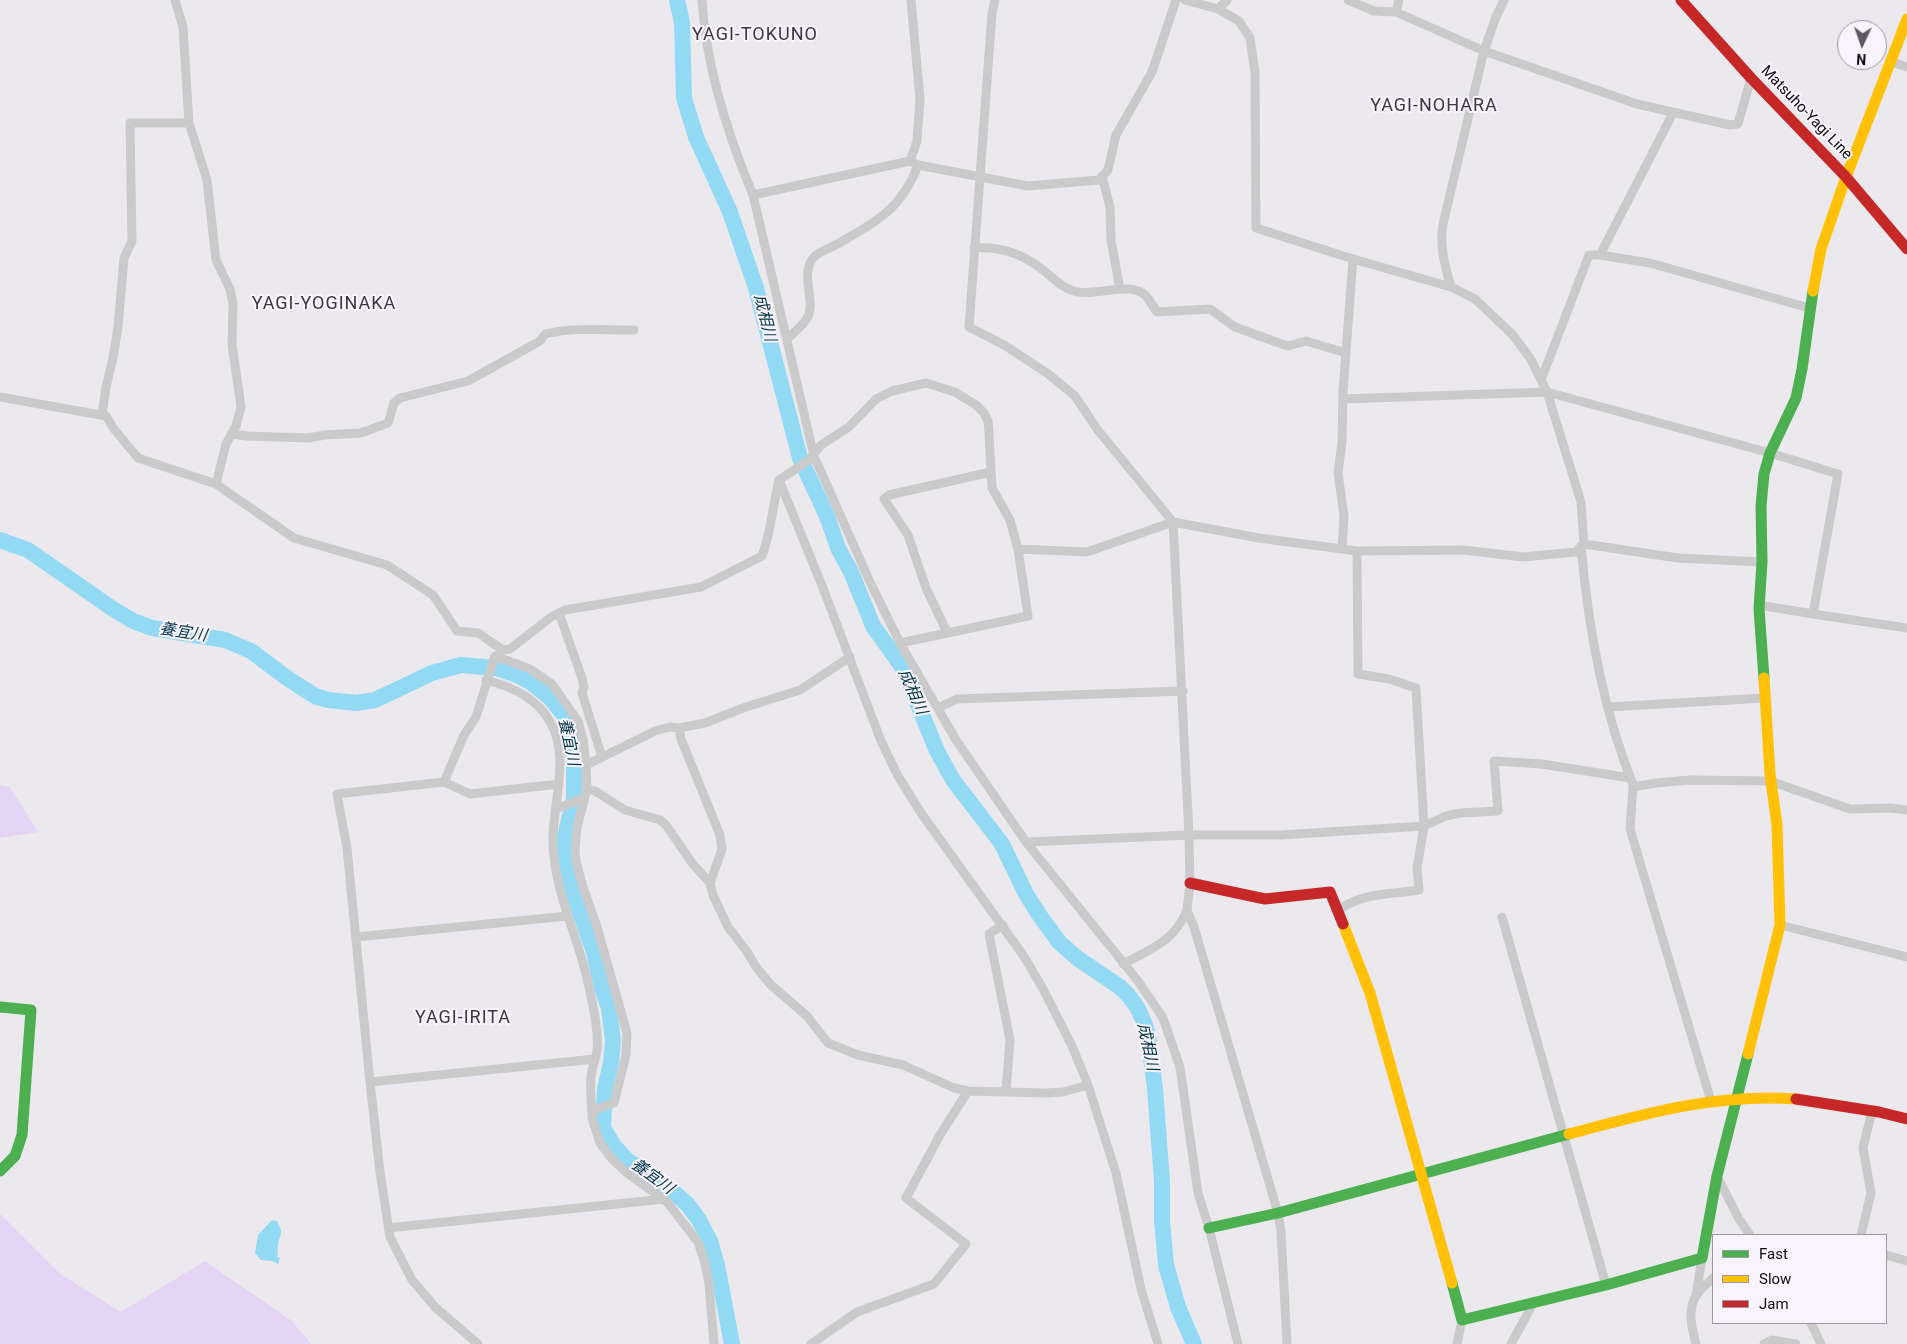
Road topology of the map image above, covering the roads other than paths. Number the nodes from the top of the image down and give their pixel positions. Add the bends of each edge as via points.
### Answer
1 (175, 0) edge
2 (702, 0) edge
3 (912, 0) edge
4 (995, 0) edge
5 (1176, 0) edge
6 (1185, 0) edge
7 (1227, 0) edge
8 (1348, 0) edge
9 (1399, 0) edge
10 (1504, 0) edge
11 (1681, 0) edge
12 (1218, 9) junction
13 (1396, 12) junction
14 (1907, 19) edge
15 (1484, 52) junction
16 (1892, 62) junction
17 (1907, 67) edge
18 (1751, 78) junction
19 (1673, 113) junction
20 (189, 123) junction
21 (914, 163) junction
22 (1102, 176) junction
23 (979, 177) junction
24 (1846, 177) junction
25 (753, 195) junction
26 (974, 248) junction
27 (1907, 249) edge
28 (1600, 255) junction
29 (1353, 259) junction
30 (1451, 287) junction
31 (1120, 289) junction
32 (1808, 308) junction
33 (634, 330) dead end
34 (787, 339) junction
35 (1346, 352) junction
36 (1541, 380) junction
37 (1548, 392) junction
38 (0, 397) edge
39 (1343, 399) junction
40 (102, 415) junction
41 (231, 434) junction
42 (1770, 453) junction
43 (812, 458) junction
44 (991, 472) junction
45 (783, 478) junction
46 (216, 484) junction
47 (1174, 522) junction
48 (1583, 545) junction
49 (1018, 549) junction
50 (1342, 549) junction
51 (1357, 551) junction
52 (1762, 562) junction
53 (1760, 605) junction
54 (559, 612) junction
55 (1813, 614) junction
56 (1907, 628) edge
57 (947, 632) junction
58 (900, 643) junction
59 (497, 655) junction
60 (850, 657) junction
61 (486, 680) junction
62 (1183, 691) junction
63 (1765, 698) junction
64 (1608, 707) junction
65 (938, 708) junction
66 (678, 728) junction
67 (602, 757) junction
68 (586, 765) junction
69 (1770, 781) junction
70 (444, 782) junction
71 (1632, 782) junction
72 (559, 784) junction
73 (587, 789) junction
74 (582, 800) junction
75 (556, 809) junction
76 (1907, 810) edge
77 (1424, 826) junction
78 (1190, 834) junction
79 (1026, 842) junction
80 (710, 883) junction
81 (1190, 883) junction
82 (1187, 910) junction
83 (1337, 911) junction
84 (568, 916) junction
85 (1502, 917) dead end
86 (1003, 925) junction
87 (1780, 925) junction
88 (356, 937) junction
89 (1907, 957) edge
90 (1123, 964) junction
91 (0, 1007) edge
92 (595, 1060) junction
93 (370, 1082) junction
94 (1088, 1086) junction
95 (968, 1091) junction
96 (1006, 1092) junction
97 (1736, 1098) junction
98 (1711, 1101) junction
99 (1872, 1111) junction
100 (592, 1118) junction
101 (1907, 1120) edge
102 (1564, 1136) junction
103 (0, 1172) edge
104 (1422, 1174) junction
105 (1717, 1176) junction
106 (664, 1200) junction
107 (1278, 1213) junction
108 (388, 1228) junction
109 (1209, 1228) junction
110 (1749, 1234) edge
111 (1861, 1234) edge
112 (1887, 1255) edge
113 (1702, 1258) junction
114 (1907, 1261) edge
115 (1712, 1279) edge
116 (1606, 1285) junction
117 (1696, 1296) junction
118 (1534, 1302) junction
119 (1462, 1320) junction
120 (1811, 1324) edge
121 (478, 1344) edge
122 (714, 1344) edge
123 (811, 1344) edge
124 (1158, 1344) edge
125 (1238, 1344) edge
126 (1286, 1344) edge
127 (1457, 1344) edge
128 (1511, 1344) edge
129 (1696, 1344) edge
130 (1764, 1344) edge
131 (1796, 1344) edge
132 (1821, 1344) edge

1 - 20 street via 183,27
2 - 25 street via 708,58
3 - 21 street via 920,99
4 - 23 street
5 - 22 street via 1152,72 1116,135 1108,170
6 - 12 street
7 - 12 street
8 - 13 street via 1374,11
9 - 13 street
10 - 15 street
11 - 18 street, Matsuho-Yagi Line
12 - 29 street via 1239,21 1250,38 1254,73 1256,228
13 - 15 street
14 - 16 street
15 - 19 street
15 - 30 street via 1441,235
16 - 17 street
16 - 24 street
18 - 19 street via 1738,124
18 - 24 street, Matsuho-Yagi Line
19 - 28 street
20 - 40 street via 130,123 132,241 124,258 118,327
20 - 41 street via 207,180 216,260 230,288 233,304 232,344 241,408
21 - 23 street
21 - 25 street
21 - 34 street via 908,189 894,206 873,224 814,256 807,270 810,312 807,320
22 - 23 street via 1099,180 1028,186
22 - 31 street via 1110,207 1111,240
23 - 26 street
24 - 27 street, Matsuho-Yagi Line
24 - 32 street via 1821,248
25 - 34 street
26 - 31 street via 996,248 1019,255 1072,291 1086,293
26 - 47 street via 969,327 1004,345 1075,396 1097,430
28 - 32 street via 1650,263
28 - 36 street via 1589,255
29 - 30 street
29 - 35 street
30 - 36 street via 1476,299 1512,334
31 - 35 street via 1136,290 1146,295 1157,312 1210,309 1235,326 1279,343 1294,345 1306,341
32 - 42 street via 1796,398
33 - 41 street via 545,334 540,341 468,382 400,398 394,403 388,423 361,433 308,438
34 - 43 street
35 - 39 street
36 - 37 street
37 - 39 street
37 - 42 street
37 - 48 street via 1581,502
38 - 40 street
39 - 50 street via 1338,472 1344,516
40 - 46 street via 138,458
41 - 46 street
42 - 52 street via 1761,506
42 - 55 street via 1838,474
43 - 44 street via 821,445 849,427 876,399 892,390 926,383 955,392 984,413 990,432
43 - 45 street
43 - 58 street
44 - 49 street via 992,488 1010,520
44 - 57 street via 889,495 884,499 908,535 926,588
45 - 54 street via 773,504 762,556 701,587
45 - 60 street
46 - 59 street via 294,538 387,565 433,595 457,631 478,633
47 - 49 street via 1087,552
47 - 50 street
47 - 62 street
48 - 51 street via 1576,552 1523,557 1464,550
48 - 52 street via 1678,558
48 - 64 street via 1590,628
49 - 57 street via 1028,616
50 - 51 street
51 - 77 street via 1358,674 1416,688
52 - 53 street
53 - 55 street
53 - 63 street
54 - 59 street
54 - 67 street via 582,678 582,693
55 - 56 street
57 - 58 street
58 - 65 street
59 - 61 street
59 - 68 street via 530,669 560,693 578,721
60 - 66 street via 800,690 705,723
60 - 86 street via 881,741 898,776
61 - 70 street via 476,717 464,735
61 - 72 street via 513,689 541,709 550,720 560,760
62 - 65 street via 957,699
62 - 78 street
63 - 64 street
63 - 69 street
64 - 71 street
65 - 79 street via 956,740
66 - 67 street via 655,731
66 - 80 street via 720,835 722,849
67 - 68 street
68 - 73 street
69 - 71 street
69 - 76 street via 1850,808
69 - 87 street via 1777,831
70 - 72 street via 470,794
70 - 88 street via 337,794 347,848
71 - 77 street via 1542,764 1494,761 1498,811 1460,813
71 - 98 street via 1630,829
72 - 75 street
73 - 74 street
73 - 80 street via 625,810 660,820
74 - 75 street
74 - 100 street via 576,861 627,1033 626,1055 614,1103 596,1109
75 - 84 street via 553,855
77 - 78 street via 1280,835
77 - 83 street via 1417,868 1419,890 1366,896
78 - 79 street
78 - 81 street
79 - 90 street
80 - 95 street via 728,927 756,967 771,985 807,1016 828,1043 858,1055 903,1065
81 - 82 street
81 - 83 street via 1265,899 1330,892
82 - 90 street via 1175,933
82 - 107 street
83 - 104 street via 1370,993
84 - 88 street
84 - 92 street via 589,986 597,1037
85 - 102 street
86 - 94 street via 1042,987
86 - 96 street via 989,934 1010,1040
87 - 89 street
87 - 97 street
88 - 93 street
90 - 109 street via 1163,1018 1180,1067 1198,1193
91 - 103 street via 32,1010 22,1135 12,1163
92 - 93 street
92 - 100 street via 591,1086
93 - 108 street
94 - 96 street via 1063,1092
94 - 124 street via 1116,1173 1141,1289
95 - 96 street
95 - 123 street via 906,1198 966,1244 934,1284 858,1312
97 - 98 street
97 - 99 street via 1794,1099
97 - 105 street
98 - 102 street via 1637,1116
99 - 101 street
99 - 111 street via 1863,1148 1871,1193
100 - 106 street via 600,1143 612,1159
102 - 104 street
102 - 116 street
104 - 107 street
104 - 119 street
105 - 110 street
105 - 113 street
106 - 108 street
106 - 122 street via 698,1242 713,1312
107 - 109 street
107 - 126 street
108 - 121 street via 412,1280 436,1308
109 - 125 street
112 - 114 street
113 - 116 street
113 - 117 street
115 - 117 street
116 - 118 street
117 - 129 street via 1691,1323
118 - 119 street
118 - 128 street
119 - 127 street
120 - 132 street
130 - 131 street via 1772,1340

